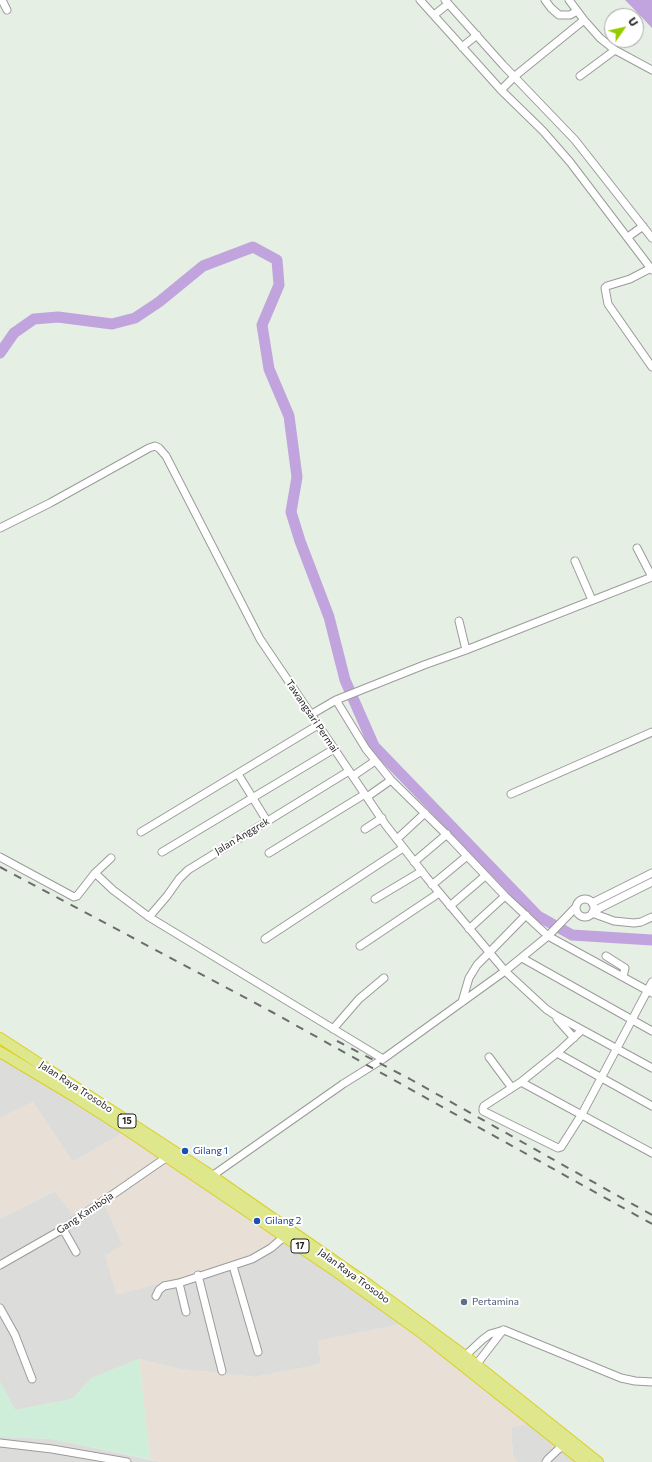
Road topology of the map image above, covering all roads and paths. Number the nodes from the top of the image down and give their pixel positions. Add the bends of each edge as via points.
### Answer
1 (2, 0) edge
2 (420, 0) edge
3 (545, 0) edge
4 (569, 0) edge
5 (446, 3) edge
6 (7, 10) dead end
7 (577, 11) junction
8 (435, 15) junction
9 (584, 20) junction
10 (475, 37) junction
11 (463, 47) junction
12 (615, 50) junction
13 (652, 70) edge
14 (580, 76) dead end
15 (515, 77) junction
16 (503, 89) junction
17 (642, 227) junction
18 (629, 236) junction
19 (652, 238) edge
20 (651, 269) edge
21 (652, 367) edge
22 (0, 528) edge
23 (638, 548) dead end
24 (575, 561) dead end
25 (652, 577) edge
26 (592, 600) junction
27 (458, 621) dead end
28 (466, 650) junction
29 (338, 699) junction
30 (312, 714) junction
31 (318, 725) junction
32 (652, 732) edge
33 (334, 749) junction
34 (375, 761) junction
35 (238, 774) junction
36 (351, 774) junction
37 (391, 780) junction
38 (511, 794) dead end
39 (366, 795) junction
40 (252, 798) junction
41 (425, 814) junction
42 (382, 818) junction
43 (267, 821) junction
44 (365, 829) dead end
45 (141, 832) dead end
46 (446, 834) junction
47 (397, 839) junction
48 (403, 848) junction
49 (162, 852) dead end
50 (268, 852) dead end
51 (467, 856) junction
52 (0, 857) edge
53 (111, 858) dead end
54 (414, 862) junction
55 (422, 871) junction
56 (95, 873) junction
57 (652, 873) edge
58 (485, 876) junction
59 (652, 882) edge
60 (432, 885) junction
61 (439, 893) junction
62 (505, 896) junction
63 (375, 899) dead end
64 (592, 903) junction
65 (450, 906) junction
66 (576, 907) junction
67 (593, 912) junction
68 (526, 915) junction
69 (149, 917) junction
70 (582, 917) junction
71 (652, 917) edge
72 (565, 918) junction
73 (640, 922) junction
74 (652, 924) edge
75 (469, 929) junction
76 (550, 934) junction
77 (265, 939) dead end
78 (360, 946) dead end
79 (489, 952) junction
80 (606, 956) dead end
81 (522, 958) junction
82 (505, 971) junction
83 (623, 977) junction
84 (384, 978) dead end
85 (652, 982) edge
86 (650, 992) edge
87 (462, 1002) junction
88 (555, 1015) junction
89 (632, 1019) junction
90 (333, 1029) junction
91 (582, 1030) junction
92 (652, 1031) edge
93 (0, 1038) edge
94 (574, 1038) junction
95 (616, 1048) junction
96 (0, 1052) edge
97 (557, 1052) junction
98 (489, 1057) dead end
99 (383, 1059) junction
100 (652, 1068) edge
101 (600, 1077) junction
102 (521, 1082) junction
103 (512, 1088) junction
104 (652, 1106) edge
105 (582, 1114) junction
106 (652, 1153) edge
107 (167, 1157) junction
108 (212, 1176) junction
109 (63, 1229) junction
110 (285, 1236) junction
111 (76, 1252) dead end
112 (0, 1265) edge
113 (233, 1266) junction
114 (198, 1275) junction
115 (179, 1282) junction
116 (156, 1296) dead end
117 (0, 1308) edge
118 (186, 1312) dead end
119 (503, 1330) junction
120 (258, 1352) dead end
121 (465, 1356) junction
122 (476, 1365) junction
123 (222, 1371) dead end
124 (32, 1379) dead end
125 (652, 1382) edge
126 (0, 1443) edge
127 (563, 1445) junction
128 (127, 1462) edge
129 (546, 1462) edge
130 (584, 1462) edge
131 (598, 1462) edge

1 - 6 street
2 - 8 street
3 - 7 street via 559,15 570,15
4 - 7 street
5 - 8 street
5 - 10 street
7 - 9 street
8 - 11 street
9 - 12 street
9 - 15 street
10 - 11 street
10 - 15 street
11 - 16 street
12 - 13 street
12 - 14 street
15 - 16 street
15 - 17 street via 575,140
16 - 18 street via 565,156
17 - 18 street
17 - 19 street
18 - 20 street
20 - 21 street via 605,288 608,304
22 - 30 street, Tawangsari Permai via 149,448 157,447 166,456 260,638
23 - 25 street
24 - 26 street
25 - 26 street
26 - 28 street
27 - 28 street
28 - 29 street
29 - 30 street
29 - 34 street via 366,750
30 - 31 street, Tawangsari Permai
31 - 33 street, Tawangsari Permai
31 - 35 street
32 - 38 street
33 - 36 street, Tawangsari Permai
33 - 40 street
34 - 36 street, Jalan Anggrek
34 - 37 street
35 - 40 street
35 - 45 street
36 - 39 street, Tawangsari Permai
36 - 43 street, Jalan Anggrek
37 - 39 street
37 - 41 street
39 - 42 street, Tawangsari Permai
39 - 50 street
40 - 43 street
40 - 49 street
41 - 46 street
41 - 47 street
42 - 44 street
42 - 47 street, Tawangsari Permai
43 - 69 street, Jalan Anggrek via 188,870
46 - 51 street
46 - 54 street
47 - 48 street, Tawangsari Permai
48 - 54 street, Tawangsari Permai
48 - 77 street
51 - 58 street
51 - 60 street
52 - 56 street via 74,897
53 - 56 street
54 - 55 street, Tawangsari Permai
55 - 60 street, Tawangsari Permai
55 - 63 street
56 - 69 street
57 - 64 street
58 - 62 street
58 - 65 street
59 - 67 street
60 - 61 street, Tawangsari Permai
61 - 65 street, Tawangsari Permai
61 - 78 street
62 - 68 street
62 - 75 street
64 - 66 street via 583,900 578,902
64 - 67 street
65 - 75 street, Tawangsari Permai
66 - 70 street
66 - 72 street
67 - 70 street
67 - 73 street via 622,922
68 - 76 street
68 - 79 street
69 - 90 street
70 - 72 street
71 - 73 street
72 - 76 street
73 - 74 street
75 - 79 street, Tawangsari Permai
76 - 81 street
76 - 83 street
79 - 82 street, Tawangsari Permai
79 - 87 street via 471,974
80 - 83 street via 625,968
81 - 82 street
81 - 89 street
82 - 87 street
82 - 88 street, Tawangsari Permai
83 - 86 street
84 - 90 street via 359,999
85 - 86 street
86 - 89 street
87 - 99 street
88 - 91 street
88 - 94 street
89 - 92 street
89 - 95 street
90 - 99 street
91 - 94 street
91 - 95 street
93 - 108 highway, Jalan Raya Trosobo / 15
94 - 97 street
95 - 100 street
95 - 101 street
96 - 107 highway, Jalan Raya Trosobo / 17
97 - 101 street
97 - 102 street
98 - 103 street
99 - 108 street
101 - 104 street
101 - 105 street
102 - 103 street
102 - 105 street
103 - 105 street via 484,1106 483,1111 558,1148
105 - 106 street
107 - 109 street, Gang Kamboja
107 - 110 highway, Jalan Raya Trosobo / 17
108 - 121 highway, Jalan Raya Trosobo / 17 via 369,1285
109 - 111 street
109 - 112 street, Gang Kamboja
110 - 113 street via 263,1254
110 - 127 highway, Jalan Raya Trosobo / 17 via 423,1334
113 - 114 street
113 - 120 street
114 - 115 street
114 - 123 street
115 - 116 street via 164,1286
115 - 118 street
117 - 124 street via 15,1335
119 - 121 street via 494,1332 482,1340
119 - 122 street
119 - 125 street via 621,1378
121 - 122 highway, Jalan Raya Trosobo / 17
122 - 131 highway, Jalan Raya Trosobo / 17
126 - 128 street
127 - 129 street
127 - 130 highway, Jalan Raya Trosobo / 17

